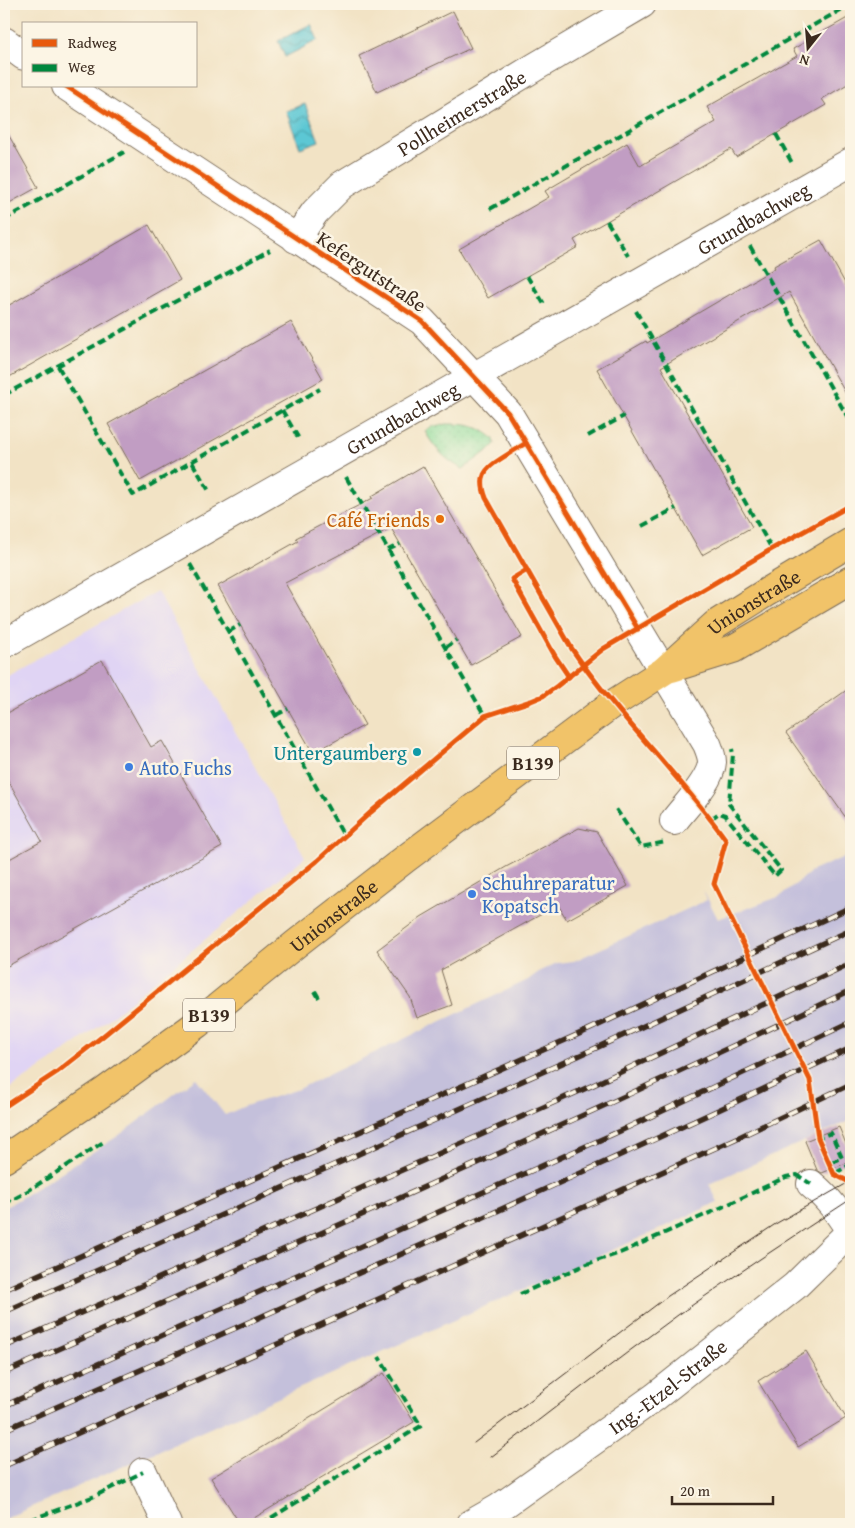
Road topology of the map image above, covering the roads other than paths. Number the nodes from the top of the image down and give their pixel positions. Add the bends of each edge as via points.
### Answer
1 (642, 4) edge
2 (4, 41) edge
3 (22, 54) edge
4 (69, 88) edge
5 (851, 162) edge
6 (296, 239) junction
7 (474, 377) junction
8 (851, 542) edge
9 (851, 580) edge
10 (4, 644) edge
11 (664, 671) junction
12 (674, 820) dead end
13 (4, 1159) edge
14 (811, 1184) dead end
15 (851, 1231) edge
16 (143, 1472) dead end
17 (167, 1524) edge
18 (471, 1524) edge

1 - 6 street, Pollheimerstraße via 342,185 314,212
2 - 3 street
4 - 6 street, Kefergutstraße
5 - 7 street, Grundbachweg
6 - 7 street, Kefergutstraße via 422,321
7 - 10 street, Grundbachweg
7 - 11 street, Kefergutstraße via 508,413
8 - 11 main road, Unionstraße / B139 via 716,624
9 - 11 main road, Unionstraße / B139 via 732,650
11 - 12 street via 707,744 712,763 700,789
11 - 13 main road, Unionstraße / B139 via 608,707 405,859 197,1024 106,1091
14 - 15 street via 837,1209
15 - 18 street, Ing.-Etzel-Straße via 795,1286 655,1397 499,1508
16 - 17 street

